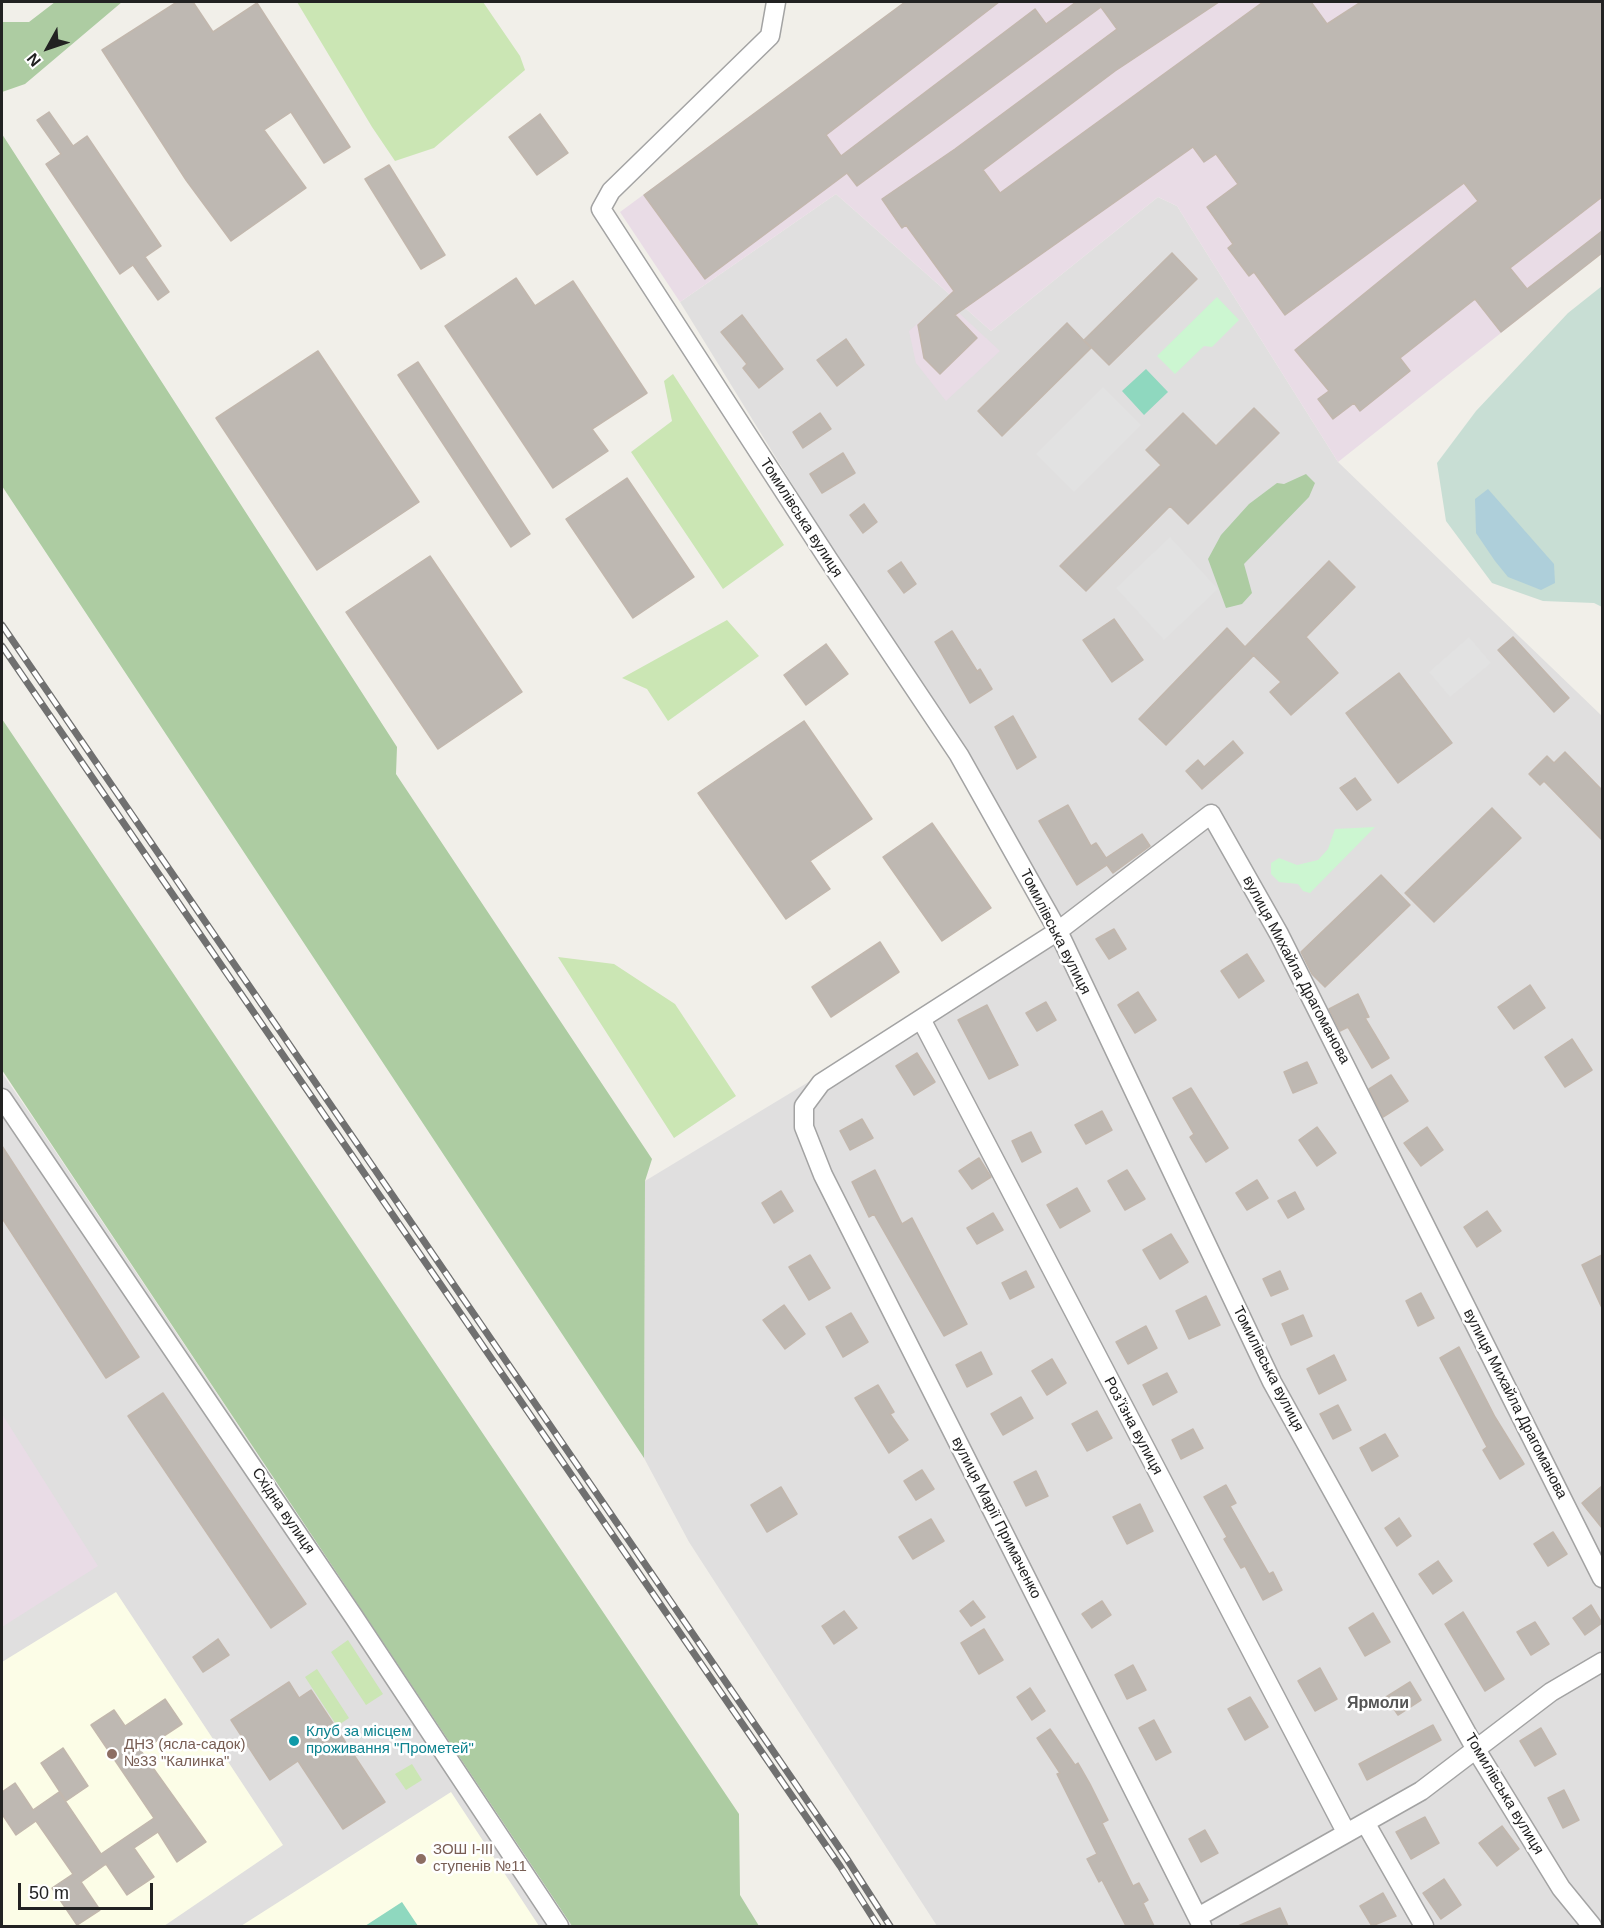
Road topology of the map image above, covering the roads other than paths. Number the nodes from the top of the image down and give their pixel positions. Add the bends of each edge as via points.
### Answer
1 (776, 2) edge
2 (1058, 931) junction
3 (921, 1019) junction
4 (2, 1098) edge
5 (804, 1106) joint
6 (1602, 1578) edge
7 (1602, 1662) edge
8 (1475, 1748) junction
9 (1366, 1824) junction
10 (1346, 1832) junction
11 (1200, 1922) edge
12 (559, 1926) edge
13 (1424, 1926) edge
14 (1592, 1926) edge

1 - 2 street, Томилівська вулиця via 770,36 610,191 601,209 958,754
2 - 3 street, вулиця Михайла Драгоманова
2 - 6 street, вулиця Михайла Драгоманова via 1211,814 1279,934
2 - 8 street, Томилівська вулиця via 1272,1382
3 - 5 street, вулиця Михайла Драгоманова via 821,1083
3 - 10 street, Розʼїзна вулиця
4 - 12 street, Східна вулиця
5 - 11 street, вулиця Марії Примаченко via 804,1126 823,1175
7 - 8 street via 1551,1692
8 - 9 street via 1421,1791
8 - 14 street, Томилівська вулиця via 1561,1888
9 - 10 street
9 - 13 street
10 - 11 street

